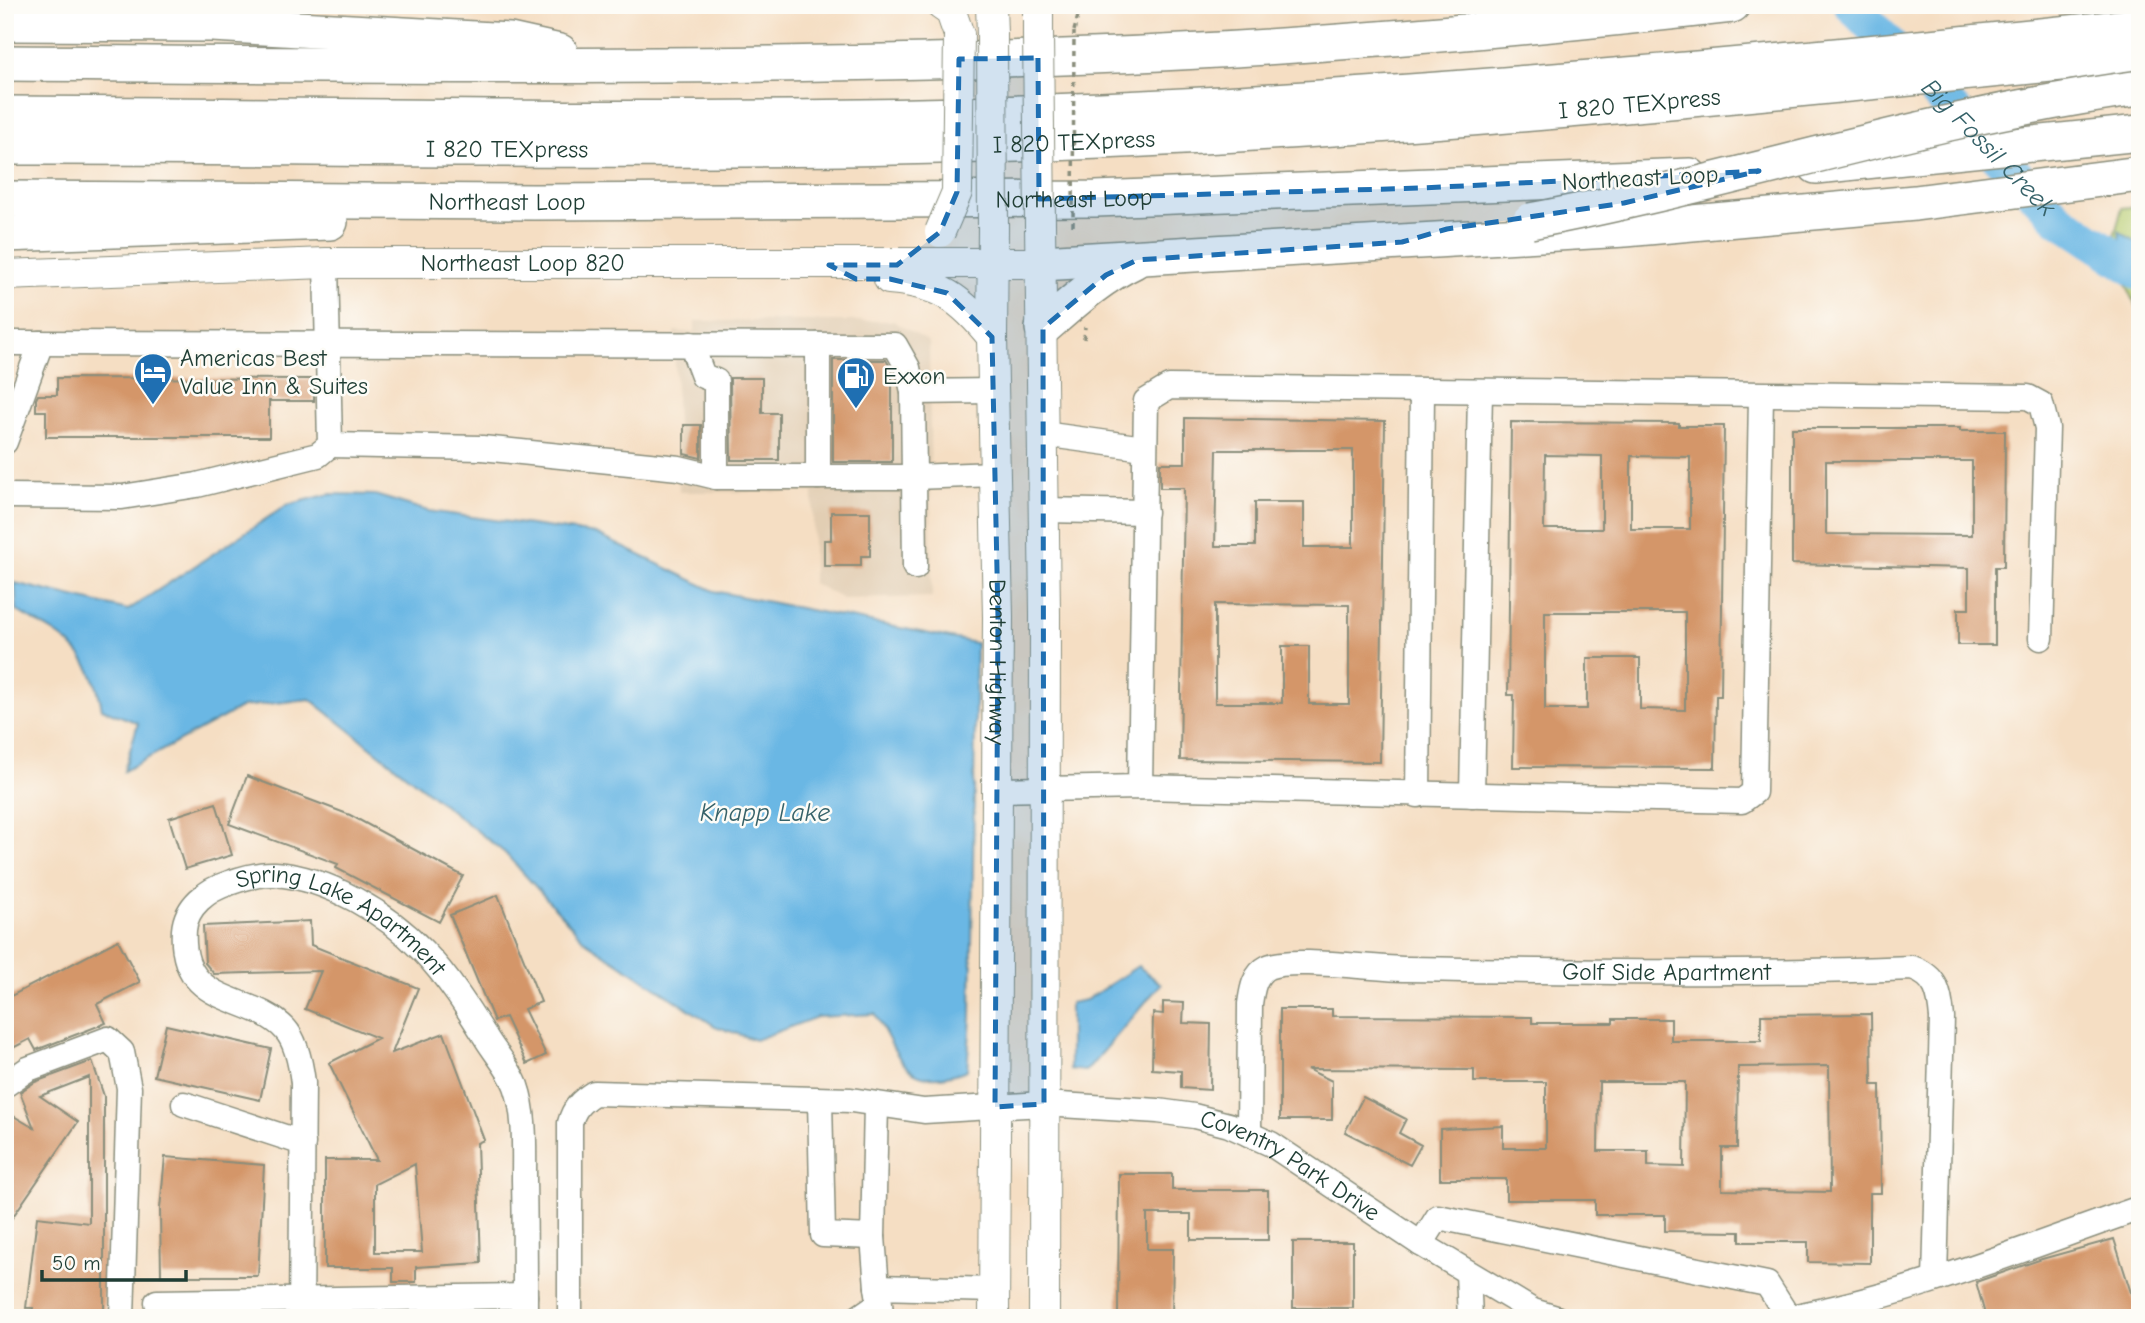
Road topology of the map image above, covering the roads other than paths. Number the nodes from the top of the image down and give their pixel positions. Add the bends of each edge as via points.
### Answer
1 (941, 5) edge
2 (991, 5) edge
3 (1732, 5) edge
4 (1038, 19) edge
5 (5, 23) edge
6 (2140, 26) edge
7 (2140, 55) edge
8 (5, 64) edge
9 (624, 67) junction
10 (2140, 88) edge
11 (5, 114) edge
12 (2140, 132) edge
13 (5, 146) edge
14 (2140, 174) edge
15 (5, 199) edge
16 (534, 202) junction
17 (1530, 229) junction
18 (5, 234) edge
19 (1137, 260) junction
20 (326, 263) junction
21 (1041, 263) junction
22 (993, 264) junction
23 (829, 265) junction
24 (897, 265) junction
25 (5, 275) edge
26 (1042, 328) junction
27 (992, 337) junction
28 (328, 342) junction
29 (5, 343) edge
30 (41, 344) junction
31 (691, 344) junction
32 (818, 345) junction
33 (993, 391) junction
34 (913, 392) junction
35 (1422, 392) junction
36 (1480, 392) junction
37 (1761, 396) junction
38 (1043, 434) junction
39 (5, 442) edge
40 (330, 445) junction
41 (1144, 448) junction
42 (995, 474) junction
43 (716, 477) junction
44 (818, 477) junction
45 (914, 477) junction
46 (5, 496) edge
47 (1044, 510) junction
48 (1145, 512) junction
49 (915, 566) dead end
50 (2041, 638) dead end
51 (1140, 787) junction
52 (1045, 789) junction
53 (998, 790) junction
54 (1418, 795) junction
55 (1472, 795) junction
56 (5, 1086) edge
57 (820, 1100) junction
58 (184, 1104) dead end
59 (1044, 1104) junction
60 (876, 1105) junction
61 (995, 1107) junction
62 (1249, 1134) junction
63 (303, 1143) junction
64 (2140, 1208) edge
65 (873, 1237) junction
66 (1421, 1244) junction
67 (1468, 1273) junction
68 (1935, 1279) junction
69 (157, 1302) dead end
70 (880, 1302) edge
71 (995, 1304) edge
72 (525, 1307) edge
73 (302, 1309) edge
74 (1787, 1317) edge
75 (122, 1318) edge
76 (570, 1318) edge
77 (858, 1318) edge
78 (1044, 1318) edge
79 (1470, 1318) edge
80 (1556, 1318) edge

1 - 24 main road, bridge via 951,12 959,35 957,192 940,232
2 - 22 main road, Denton Highway, bridge
3 - 9 highway via 1403,37 1093,56
4 - 21 main road, Denton Highway, bridge
5 - 9 highway via 212,24 510,41
6 - 11 highway, I 820 TEXpress via 1746,65 1384,94 1101,110 829,118
7 - 13 highway, I 820 TEXpress via 1422,122 1088,141 775,150
8 - 9 highway
10 - 17 highway, bridge via 2023,106
12 - 16 highway, Northeast Loop via 1671,178 1109,198
14 - 17 highway via 1915,203
15 - 16 highway, Northeast Loop
16 - 18 highway via 492,218
17 - 19 highway via 1447,229 1402,242
19 - 21 highway
19 - 26 highway via 1106,275
20 - 23 main road, Northeast Loop 820
20 - 25 main road, Northeast Loop 820
20 - 28 street
21 - 22 main road, Northeast Loop 820
21 - 26 main road, Denton Highway
22 - 24 main road, Northeast Loop 820
22 - 27 main road, Denton Highway
23 - 24 main road, Northeast Loop 820
23 - 27 main road via 856,279 920,283 947,293 970,309
26 - 38 main road, Denton Highway
27 - 33 main road, Denton Highway
28 - 30 street
28 - 31 street
28 - 40 street
29 - 30 street
30 - 39 street
31 - 32 street
31 - 43 street via 703,376 716,380
32 - 34 street via 895,345 908,368
32 - 44 street
33 - 34 street
33 - 42 main road, Denton Highway
34 - 45 street
35 - 36 street
35 - 41 street via 1169,387 1146,401
35 - 54 street
36 - 37 street
36 - 55 street
37 - 50 street via 2028,397 2041,404 2048,428
37 - 55 street via 1754,792 1742,801
38 - 41 street
38 - 47 main road, Denton Highway
40 - 43 street via 482,448 679,468
40 - 46 street via 304,458 197,485 134,495
41 - 48 street
42 - 45 street
42 - 47 main road via 1023,485
42 - 53 main road, Denton Highway
43 - 44 street
44 - 45 street
45 - 49 street
47 - 48 street
47 - 52 main road, Denton Highway
48 - 51 street
51 - 52 street
51 - 54 street
52 - 53 street
52 - 59 main road, Denton Highway
53 - 61 main road, Denton Highway
54 - 55 street
56 - 75 street via 28,1069 108,1039 122,1052 129,1088
57 - 60 street, Coventry Park Drive
57 - 65 street via 823,1235
57 - 76 street, Coventry Park Drive via 594,1093 583,1100 570,1123
58 - 63 street
59 - 61 street, Coventry Park Drive
59 - 62 street, Coventry Park Drive via 1158,1111 1217,1122
59 - 78 main road, Denton Highway
60 - 61 street, Coventry Park Drive via 923,1111
60 - 65 street
61 - 71 main road, Denton Highway
62 - 66 street, Coventry Park Drive
62 - 68 street, Golf Side Apartment via 1250,1004 1253,984 1269,967 1286,963 1373,969 1761,974 1912,968 1925,972 1934,982 1942,1018
63 - 72 street, Spring Lake Apartment via 300,1060 287,1030 201,985 189,961 184,930 190,912 209,892 273,873 339,892 376,913 423,951 470,1012 516,1085 524,1151
63 - 73 street, Spring Lake Apartment
64 - 68 street
65 - 70 street
66 - 67 street, Coventry Park Drive
66 - 74 street via 1438,1217 1767,1284
67 - 79 street
67 - 80 street, Coventry Park Drive via 1533,1311
68 - 74 street
69 - 73 street, Spring Lake Apartment
70 - 71 street
70 - 77 street
72 - 73 street, Spring Lake Apartment

